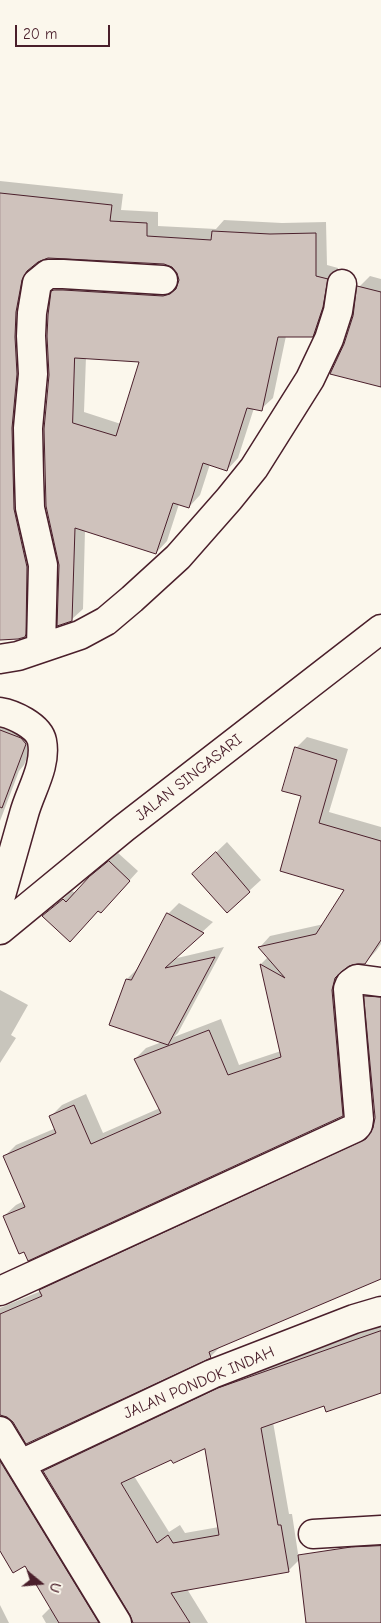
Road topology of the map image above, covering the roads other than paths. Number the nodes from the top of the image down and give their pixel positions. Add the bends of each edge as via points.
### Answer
1 (163, 280) dead end
2 (342, 284) dead end
3 (381, 629) edge
4 (41, 647) junction
5 (0, 659) edge
6 (0, 712) edge
7 (0, 899) edge
8 (0, 930) edge
9 (381, 982) edge
10 (0, 1291) edge
11 (381, 1311) edge
12 (0, 1431) edge
13 (21, 1464) junction
14 (381, 1530) edge
15 (313, 1534) dead end
16 (117, 1623) edge

1 - 4 street via 48,274 37,283 32,313 28,456 30,508 43,565
2 - 4 street via 329,339 310,378 254,468 229,499 178,557 106,621 80,635
3 - 8 street, JALAN SINGASARI via 124,828
4 - 5 street
6 - 7 street via 22,719 34,729 42,739 42,762 24,812
9 - 10 street via 357,979 348,989 359,1119 355,1128
11 - 13 street, JALAN PONDOK INDAH via 212,1374
12 - 13 street
13 - 16 street
14 - 15 street

